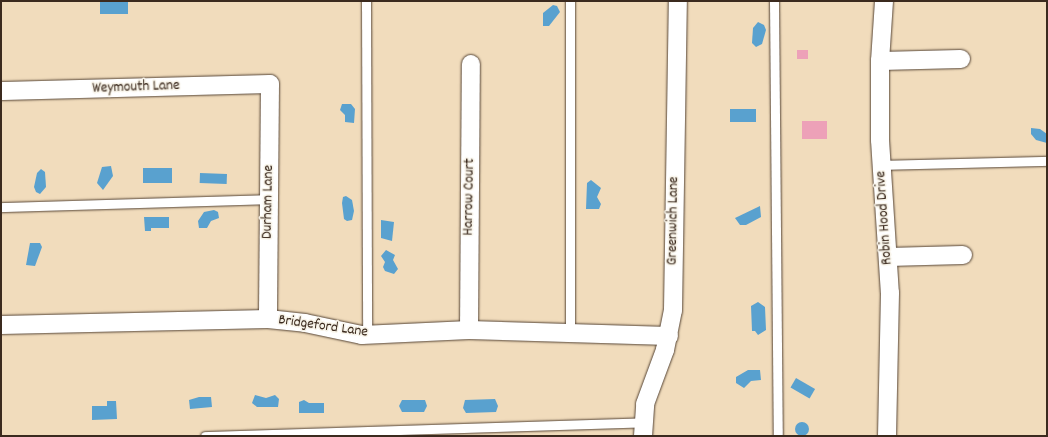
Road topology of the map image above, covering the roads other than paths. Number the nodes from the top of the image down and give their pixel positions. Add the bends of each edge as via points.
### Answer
1 (366, 1) edge
2 (570, 1) edge
3 (678, 1) edge
4 (774, 1) edge
5 (884, 1) edge
6 (960, 59) dead end
7 (880, 61) junction
8 (471, 64) dead end
9 (270, 84) joint
10 (1, 92) edge
11 (1047, 161) edge
12 (882, 165) junction
13 (269, 199) junction
14 (1, 207) edge
15 (963, 255) dead end
16 (888, 257) junction
17 (268, 319) junction
18 (1, 325) edge
19 (469, 330) junction
20 (570, 333) junction
21 (367, 335) junction
22 (669, 336) junction
23 (643, 429) edge
24 (206, 436) edge
25 (778, 436) edge
26 (887, 436) edge

1 - 21 lane
2 - 20 lane
3 - 22 street, Greenwich Lane via 673,310
4 - 25 lane
5 - 7 street, Robin Hood Drive
6 - 7 street
7 - 12 street, Robin Hood Drive
8 - 19 street, Harrow Court
9 - 10 street, Weymouth Lane
9 - 13 street, Durham Lane
11 - 12 lane
12 - 16 street, Robin Hood Drive
13 - 14 lane
13 - 17 street, Durham Lane
15 - 16 street
16 - 26 street, Robin Hood Drive via 890,373
17 - 18 street, Bridgeford Lane
17 - 21 street, Bridgeford Lane
19 - 20 street, Bridgeford Lane
19 - 21 street, Bridgeford Lane
20 - 22 street, Bridgeford Lane
22 - 23 street, Greenwich Lane via 651,383
23 - 24 lane

